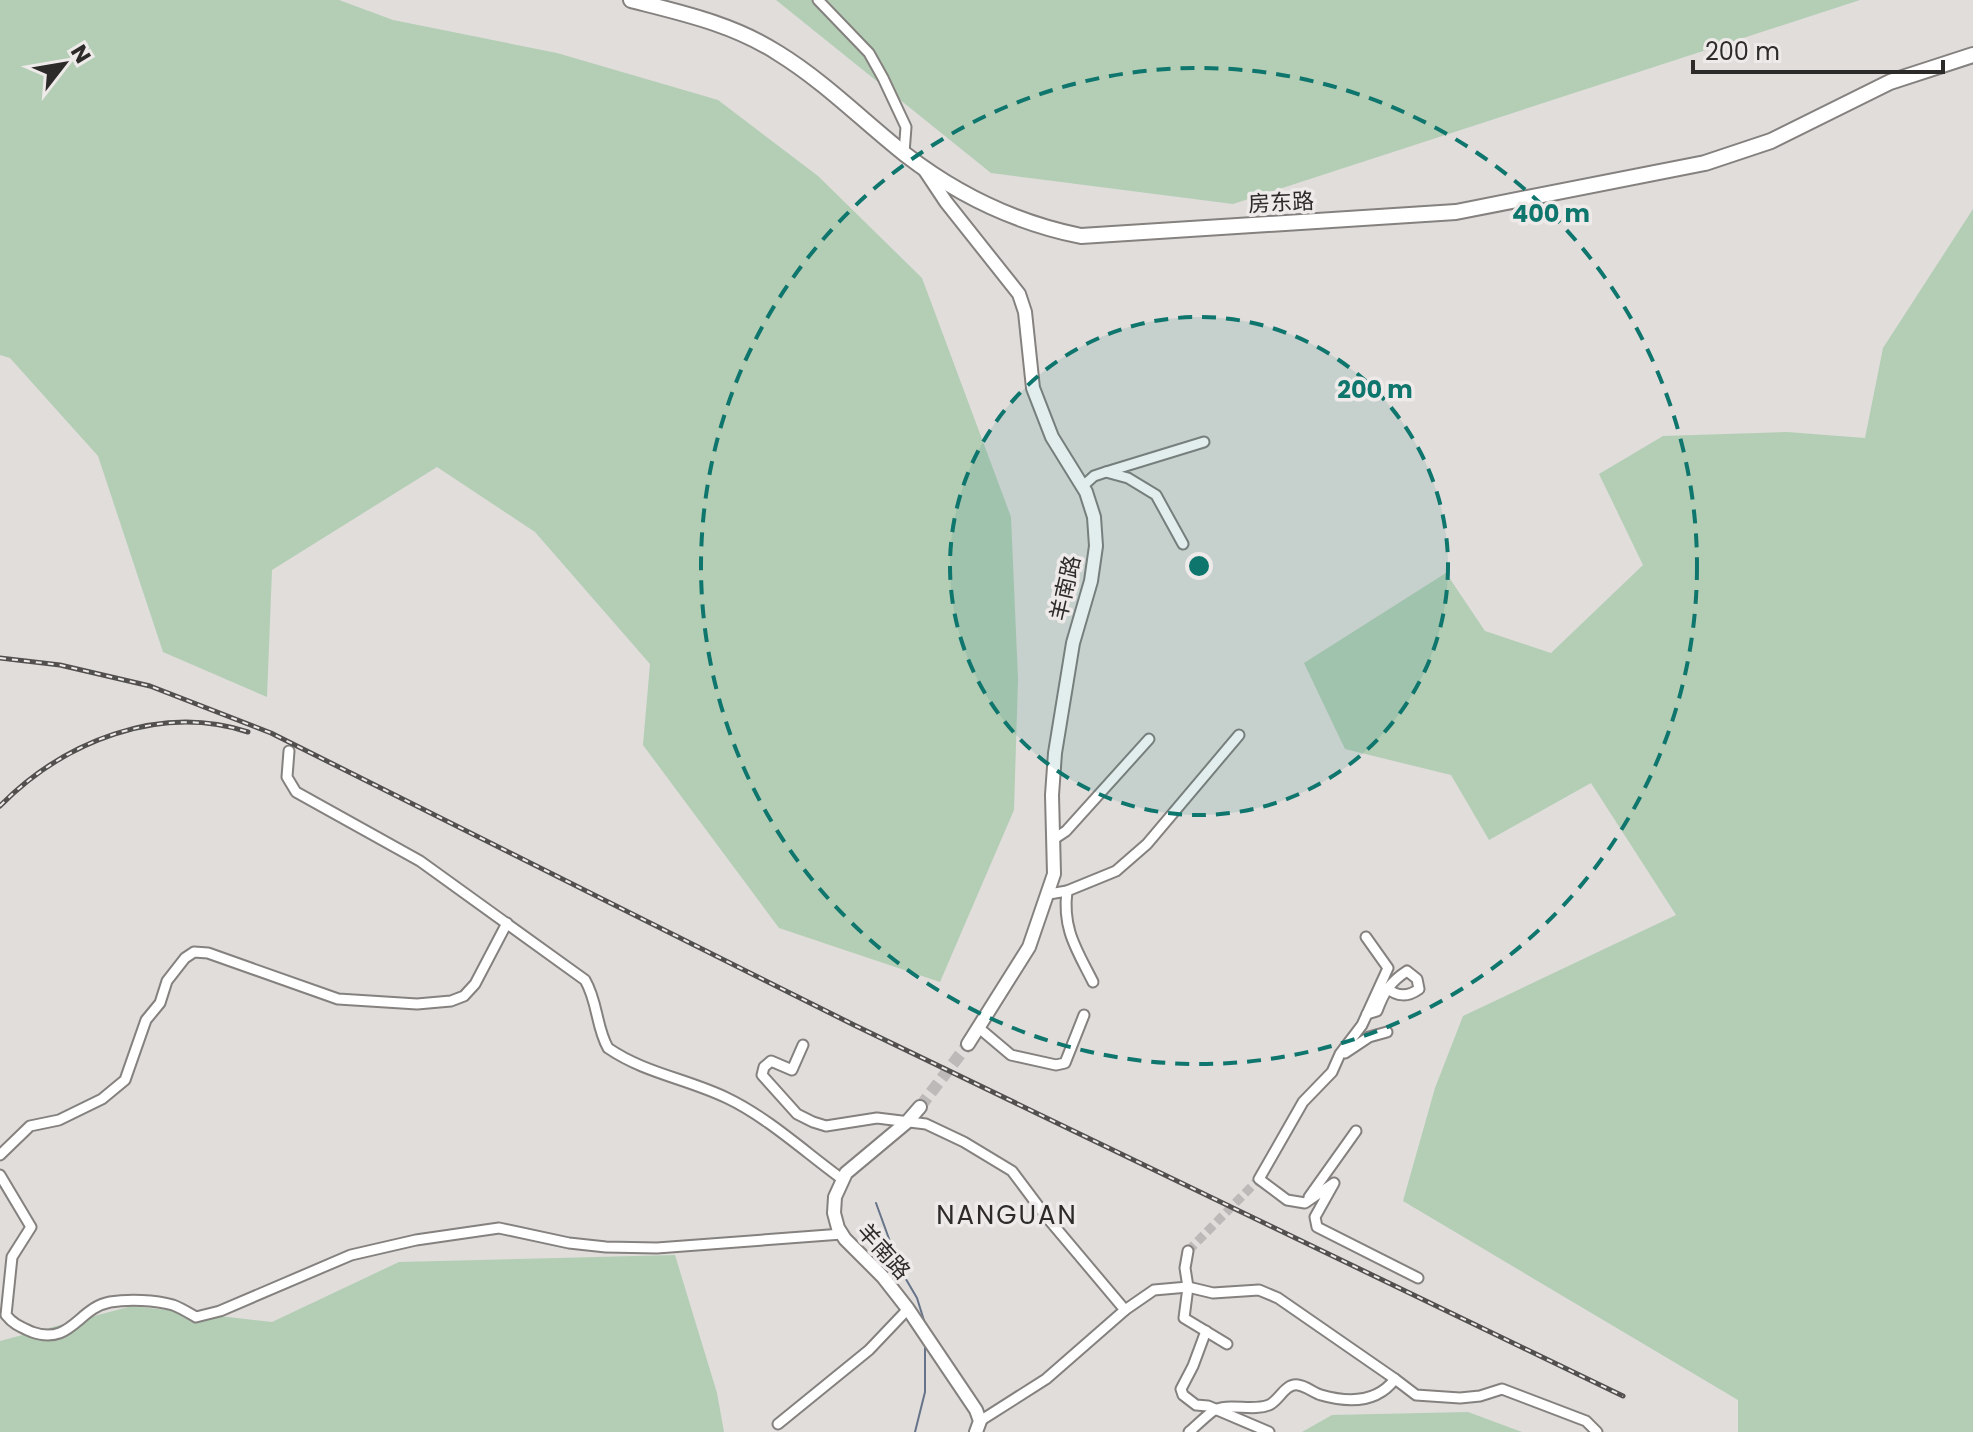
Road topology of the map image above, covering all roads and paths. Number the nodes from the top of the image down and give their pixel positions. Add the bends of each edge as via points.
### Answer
1 (631, 0) edge
2 (818, 0) edge
3 (1973, 55) edge
4 (904, 153) junction
5 (922, 166) junction
6 (1204, 442) dead end
7 (1106, 472) junction
8 (1083, 486) junction
9 (1183, 544) dead end
10 (1239, 735) dead end
11 (1149, 739) dead end
12 (289, 751) dead end
13 (1054, 839) junction
14 (1067, 891) junction
15 (1049, 894) junction
16 (507, 923) junction
17 (1366, 937) dead end
18 (1093, 982) dead end
19 (1387, 988) dead end
20 (1367, 1014) junction
21 (1084, 1015) dead end
22 (979, 1028) junction
23 (1387, 1032) dead end
24 (968, 1044) tunnel mouth
25 (803, 1045) dead end
26 (1337, 1061) junction
27 (920, 1107) tunnel mouth
28 (907, 1122) junction
29 (1356, 1131) dead end
30 (0, 1155) edge
31 (0, 1175) edge
32 (842, 1179) junction
33 (1305, 1203) junction
34 (842, 1234) junction
35 (1188, 1251) tunnel mouth
36 (1418, 1278) dead end
37 (1188, 1287) junction
38 (908, 1309) junction
39 (1125, 1310) junction
40 (1206, 1331) junction
41 (1227, 1344) dead end
42 (1395, 1379) junction
43 (1216, 1409) junction
44 (778, 1424) dead end
45 (978, 1427) edge
46 (1189, 1432) edge
47 (1269, 1432) edge
48 (1597, 1432) edge

1 - 4 main road, 房东路 via 749,36 807,71
2 - 4 street via 869,53 906,127
3 - 5 main road, 房东路 via 1890,82 1739,154 1428,215 1081,236 1014,218
4 - 5 main road, 房东路
5 - 8 street, 羊南路 via 1019,294 1037,401
6 - 7 street
7 - 8 street
7 - 9 street via 1156,495
8 - 13 street, 羊南路 via 1094,517 1096,546 1055,753
10 - 14 street via 1147,844 1116,871
11 - 13 street
12 - 16 street via 287,777 296,792 420,861
13 - 15 street, 羊南路
14 - 15 street
14 - 18 street via 1064,914
15 - 22 street, 羊南路 via 1029,947
16 - 30 street via 475,984 451,1001 338,999 194,952 167,981 160,1003 146,1020 125,1080 102,1099 59,1120 30,1126
16 - 32 street via 585,980 608,1048 747,1108
17 - 20 street via 1388,968
19 - 20 street via 1377,1011
20 - 26 street
21 - 22 street via 1065,1063 1056,1065 1011,1055
22 - 24 street, 羊南路
23 - 26 street via 1353,1046
25 - 28 street via 792,1070 771,1061 762,1075 797,1114 826,1126 877,1118
26 - 33 street via 1303,1102 1259,1179 1287,1200
27 - 28 street
28 - 32 street
28 - 39 street via 926,1124 1012,1171
29 - 33 street
31 - 34 street via 31,1227 12,1257 6,1315 14,1325 42,1335 69,1329 108,1302 174,1305 196,1317 372,1249 499,1228 569,1243 657,1248
32 - 34 street, 羊南路 via 834,1213
33 - 36 street via 1334,1183 1315,1217 1317,1227
34 - 38 street, 羊南路
35 - 37 street
37 - 39 street via 1154,1290
37 - 40 street via 1184,1318
37 - 42 street via 1213,1293 1259,1290 1278,1298
38 - 44 street via 869,1350
38 - 45 street, 羊南路 via 976,1410
39 - 45 street via 1046,1379
40 - 41 street
40 - 43 street via 1181,1389 1196,1405
42 - 43 street via 1373,1398 1322,1395 1298,1385 1261,1408
42 - 48 street via 1416,1395 1460,1398 1502,1389 1586,1421
43 - 46 street
43 - 47 street

